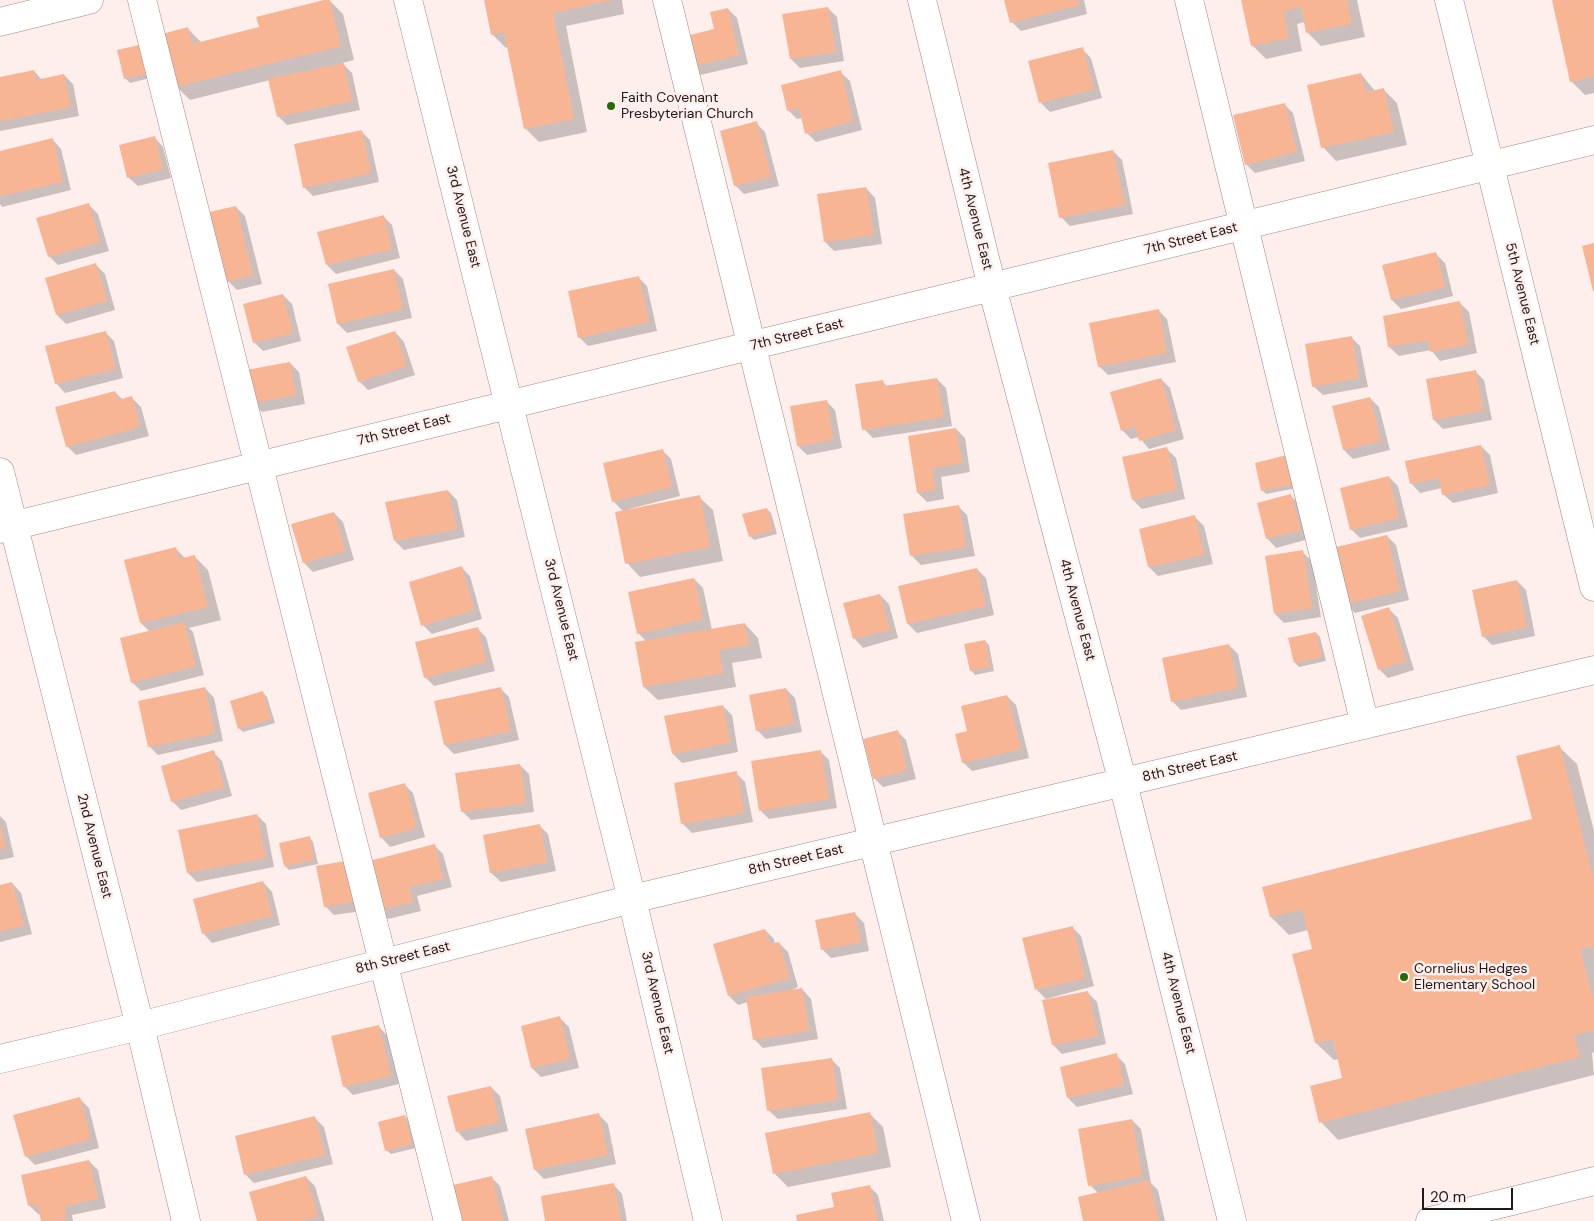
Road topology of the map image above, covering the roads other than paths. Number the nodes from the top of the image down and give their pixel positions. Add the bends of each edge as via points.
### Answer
1 (89, 0) edge
2 (142, 0) edge
3 (408, 0) edge
4 (667, 0) edge
5 (922, 0) edge
6 (1189, 0) edge
7 (1449, 0) edge
8 (0, 22) edge
9 (1594, 140) edge
10 (1490, 166) junction
11 (1246, 226) junction
12 (992, 287) junction
13 (751, 346) junction
14 (510, 404) junction
15 (259, 466) junction
16 (0, 472) edge
17 (7, 527) edge
18 (1594, 588) edge
19 (1594, 670) edge
20 (1365, 725) junction
21 (1123, 783) junction
22 (872, 842) junction
23 (632, 899) junction
24 (384, 963) junction
25 (140, 1026) junction
26 (0, 1059) edge
27 (1594, 1181) edge
28 (1490, 1214) edge
29 (186, 1221) edge
30 (448, 1221) edge
31 (708, 1221) edge
32 (966, 1221) edge
33 (1232, 1221) edge
34 (1430, 1221) edge

1 - 8 street
2 - 15 street
3 - 14 street, 3rd Avenue East
4 - 13 street
5 - 12 street, 4th Avenue East
6 - 11 street
7 - 10 street, 5th Avenue East
9 - 10 street, 7th Street East
10 - 11 street, 7th Street East
10 - 18 street, 5th Avenue East
11 - 12 street, 7th Street East
11 - 20 street
12 - 13 street, 7th Street East
12 - 21 street, 4th Avenue East
13 - 14 street, 7th Street East
13 - 22 street
14 - 15 street, 7th Street East
14 - 23 street, 3rd Avenue East
15 - 17 street, 7th Street East
15 - 24 street
16 - 17 street, 2nd Avenue East
17 - 25 street, 2nd Avenue East
19 - 20 street, 8th Street East
20 - 21 street, 8th Street East
21 - 22 street, 8th Street East
21 - 33 street, 4th Avenue East
22 - 23 street, 8th Street East
22 - 32 street
23 - 24 street, 8th Street East
23 - 31 street, 3rd Avenue East
24 - 25 street, 8th Street East
24 - 30 street
25 - 26 street, 8th Street East
25 - 29 street, 2nd Avenue East
27 - 28 street
28 - 34 street

